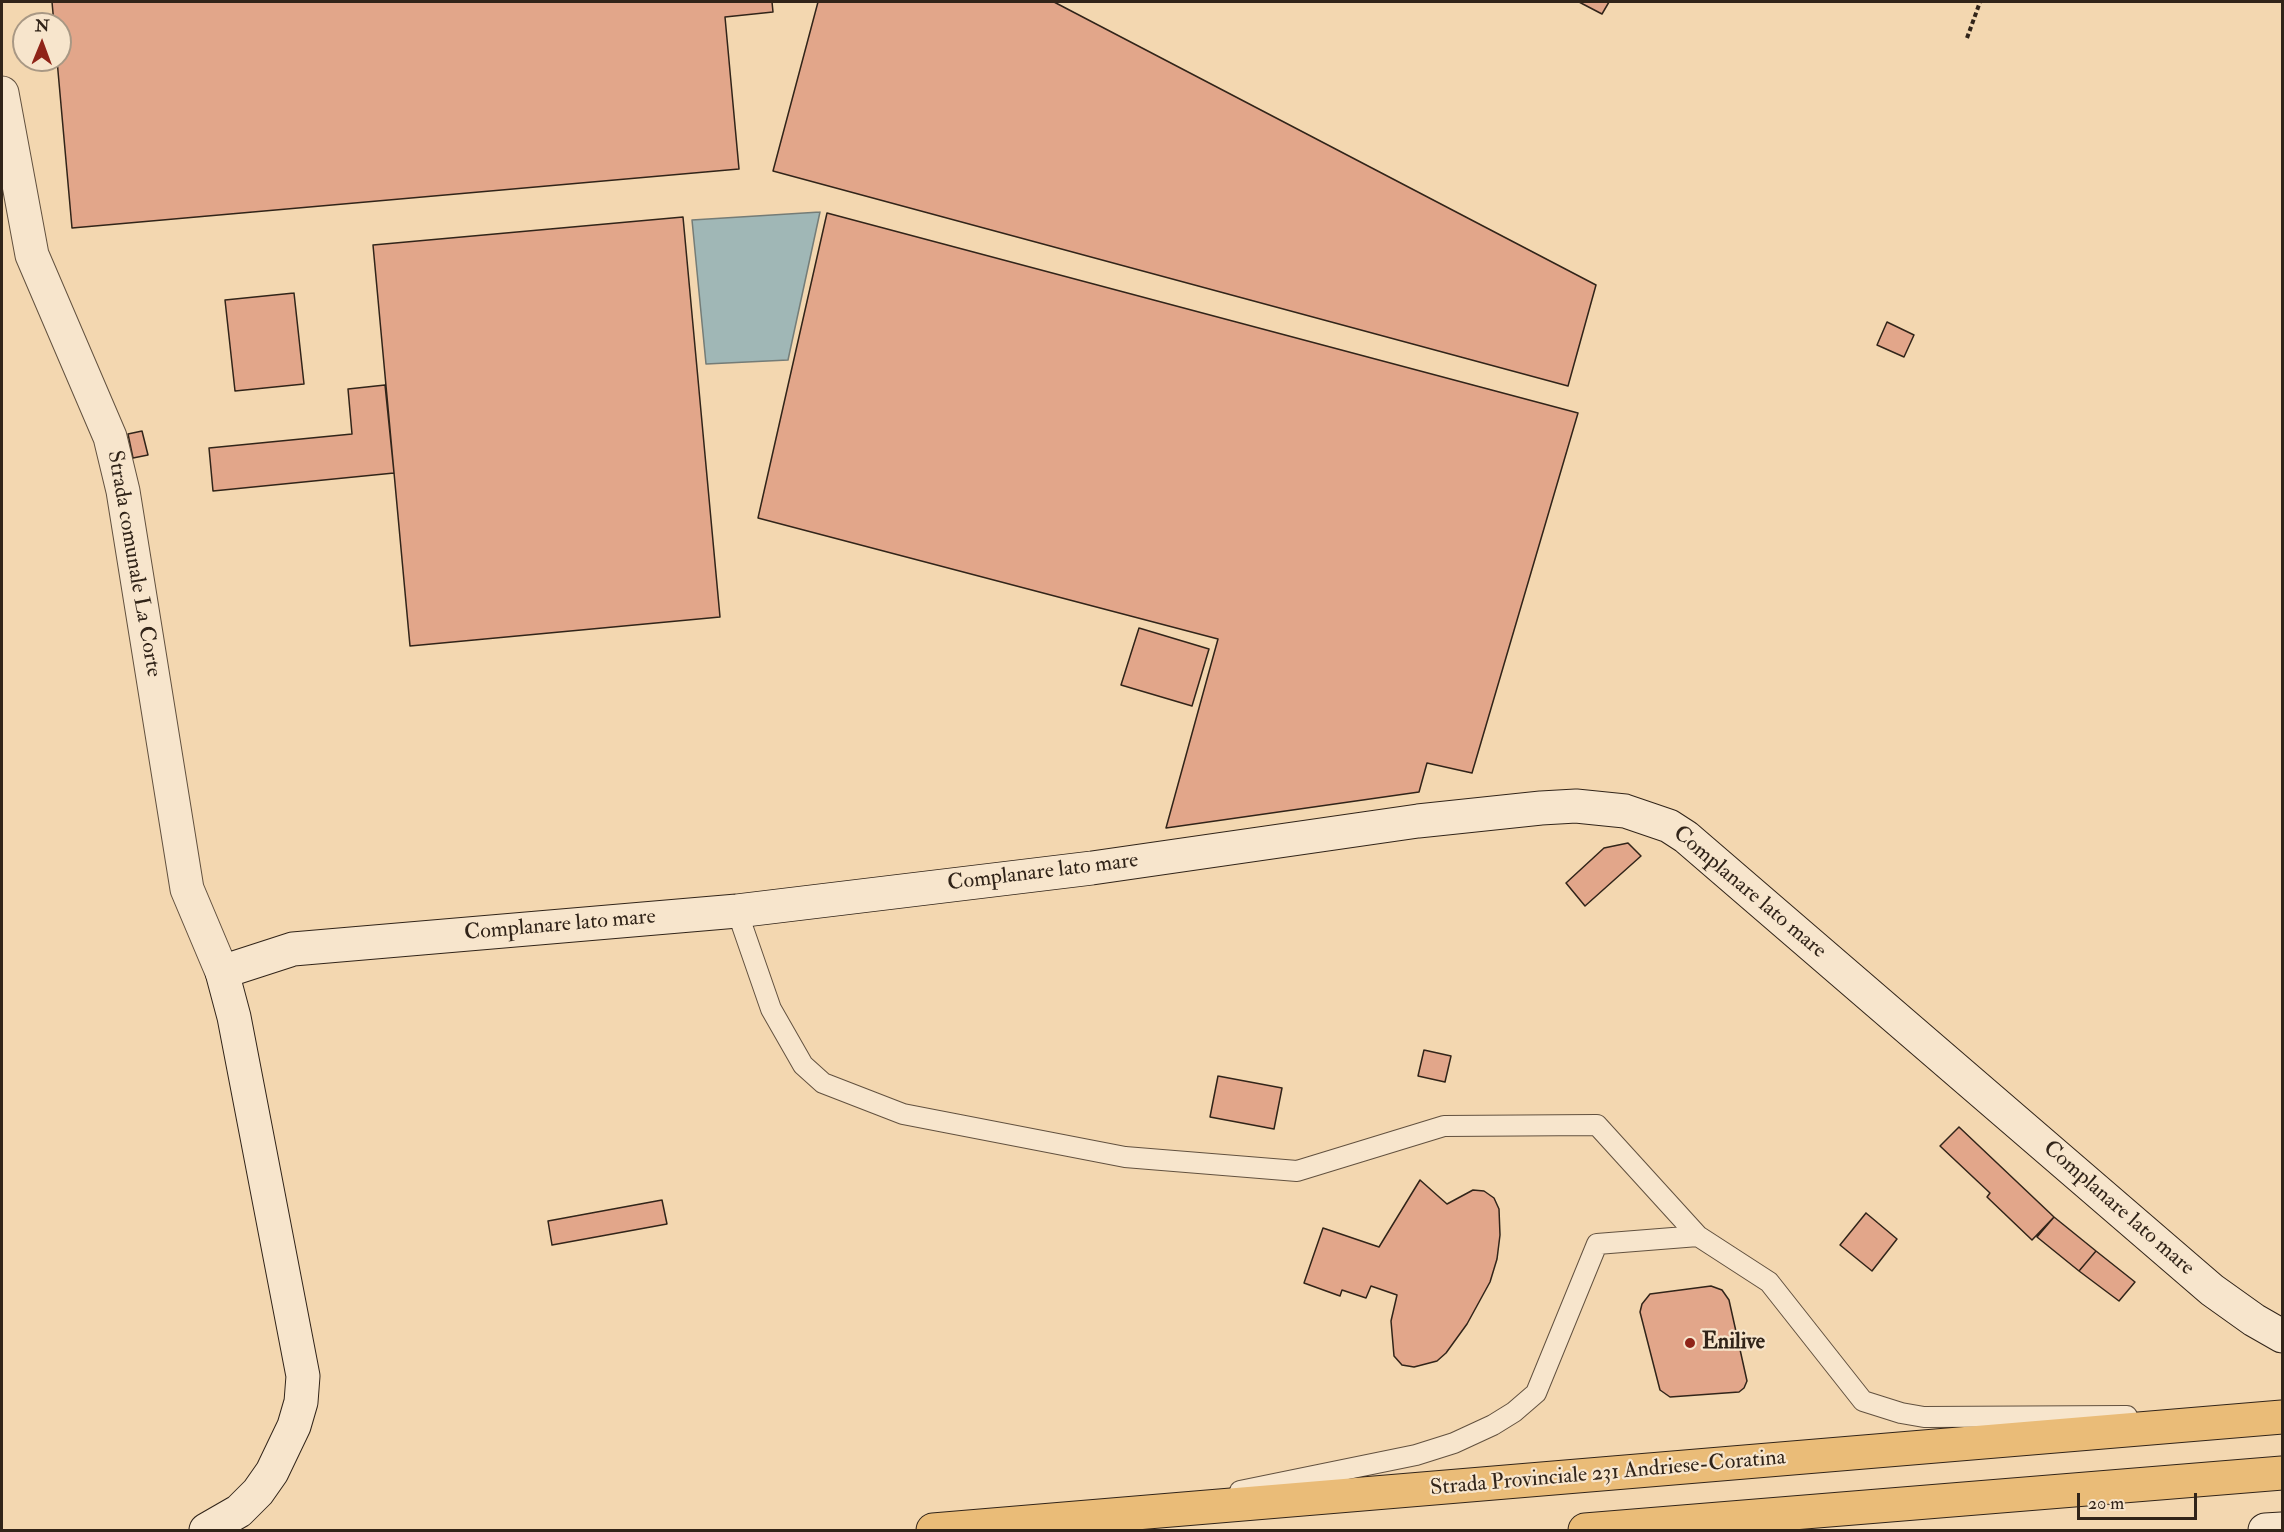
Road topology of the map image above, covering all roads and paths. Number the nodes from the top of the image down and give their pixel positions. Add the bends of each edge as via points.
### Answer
1 (1980, 2) edge
2 (1966, 38) dead end
3 (2, 93) edge
4 (737, 911) junction
5 (222, 972) junction
6 (1698, 1236) junction
7 (2283, 1336) edge
8 (2283, 1416) edge
9 (2283, 1473) edge
10 (1112, 1516) junction
11 (2283, 1529) edge
12 (206, 1530) edge
13 (933, 1530) edge
14 (1585, 1530) edge
15 (2265, 1530) edge

1 - 2 path
3 - 5 street, Strada comunale La Corte via 33,255 110,437 123,491 187,889
4 - 5 street, Complanare lato mare via 293,949
4 - 6 lane via 771,1009 803,1065 823,1083 903,1114 1125,1156 1297,1171 1444,1126 1597,1125
4 - 7 street, Complanare lato mare via 1092,868 1418,821 1576,806 1624,811 1670,826 1686,837 2212,1290
5 - 12 street via 303,1376 294,1426 272,1472 239,1511
6 - 8 lane via 1769,1282 1863,1401 1881,1407 1924,1417
6 - 10 lane via 1597,1244 1536,1394 1514,1412 1473,1435 1395,1460
8 - 10 highway, Strada Provinciale 231 Andriese-Coratina
9 - 14 highway
10 - 13 highway, Strada Provinciale 231 Andriese-Coratina
11 - 15 street

